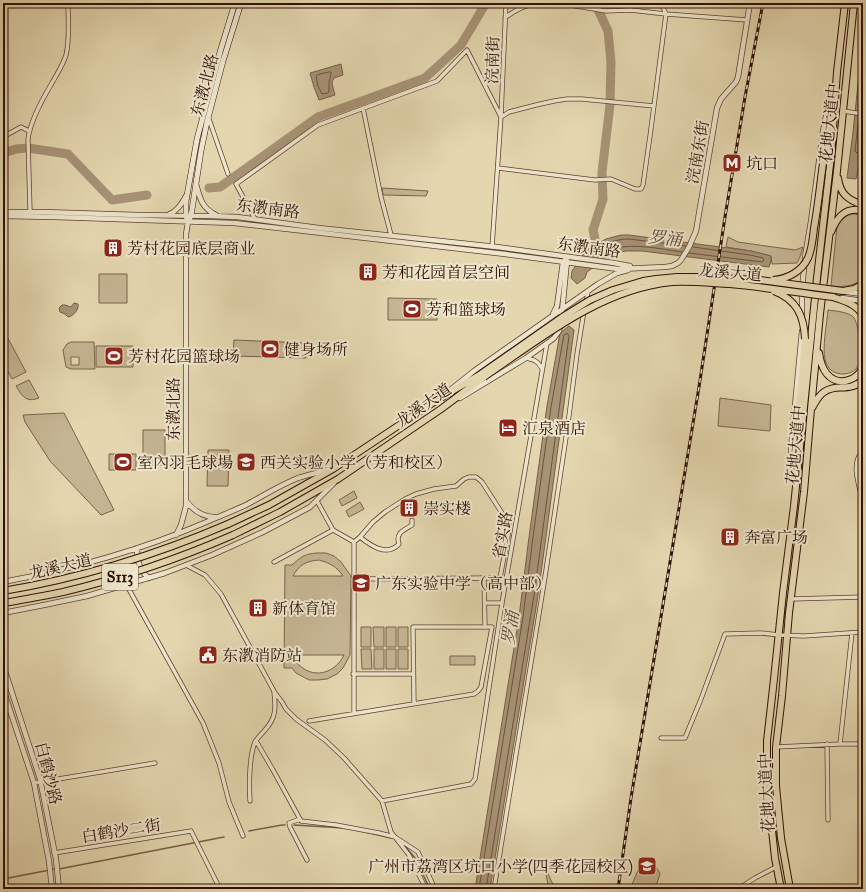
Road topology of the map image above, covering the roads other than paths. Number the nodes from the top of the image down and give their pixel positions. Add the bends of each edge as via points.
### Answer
1 (68, 3) edge
2 (235, 3) edge
3 (241, 3) edge
4 (506, 3) edge
5 (521, 3) edge
6 (538, 3) edge
7 (558, 3) edge
8 (661, 3) edge
9 (750, 3) edge
10 (845, 3) edge
11 (854, 3) edge
12 (526, 5) junction
13 (666, 14) junction
14 (505, 18) junction
15 (747, 20) junction
16 (837, 72) junction
17 (835, 90) junction
18 (654, 106) junction
19 (363, 108) junction
20 (843, 111) junction
21 (863, 114) edge
22 (501, 117) junction
23 (208, 118) junction
24 (29, 131) junction
25 (3, 137) edge
26 (498, 168) junction
27 (837, 171) junction
28 (228, 174) dead end
29 (196, 184) junction
30 (187, 193) junction
31 (863, 205) edge
32 (30, 211) junction
33 (860, 211) edge
34 (3, 212) edge
35 (3, 216) edge
36 (166, 216) junction
37 (189, 216) junction
38 (218, 216) junction
39 (255, 220) junction
40 (188, 222) junction
41 (391, 235) junction
42 (828, 241) junction
43 (492, 247) junction
44 (566, 257) junction
45 (565, 262) junction
46 (635, 268) junction
47 (759, 284) junction
48 (863, 284) edge
49 (588, 291) junction
50 (843, 291) junction
51 (863, 294) edge
52 (833, 297) junction
53 (863, 301) edge
54 (562, 309) junction
55 (552, 316) junction
56 (863, 316) edge
57 (548, 342) junction
58 (818, 346) junction
59 (526, 358) junction
60 (863, 366) edge
61 (542, 369) junction
62 (483, 375) junction
63 (863, 380) edge
64 (434, 402) junction
65 (441, 409) junction
66 (811, 409) junction
67 (863, 452) edge
68 (333, 469) junction
69 (338, 479) junction
70 (795, 482) junction
71 (186, 501) junction
72 (317, 501) junction
73 (863, 502) edge
74 (794, 506) junction
75 (217, 518) junction
76 (412, 520) dead end
77 (334, 530) junction
78 (176, 535) junction
79 (360, 537) junction
80 (354, 542) junction
81 (137, 548) junction
82 (274, 562) dead end
83 (186, 565) junction
84 (149, 578) junction
85 (484, 578) junction
86 (354, 579) junction
87 (3, 582) edge
88 (126, 584) junction
89 (3, 591) edge
90 (863, 597) edge
91 (791, 599) junction
92 (3, 603) edge
93 (484, 603) junction
94 (502, 603) junction
95 (3, 613) edge
96 (485, 627) junction
97 (863, 632) edge
98 (852, 633) junction
99 (778, 635) junction
100 (788, 636) junction
101 (3, 665) edge
102 (354, 674) junction
103 (413, 674) junction
104 (273, 689) junction
105 (3, 690) edge
106 (414, 703) junction
107 (354, 714) junction
108 (309, 721) dead end
109 (661, 738) dead end
110 (256, 741) junction
111 (827, 744) junction
112 (840, 744) junction
113 (863, 744) edge
114 (776, 747) junction
115 (155, 763) dead end
116 (40, 782) junction
117 (34, 783) junction
118 (250, 801) dead end
119 (382, 801) junction
120 (300, 819) junction
121 (828, 820) dead end
122 (244, 836) dead end
123 (395, 837) junction
124 (54, 853) junction
125 (308, 860) dead end
126 (776, 867) junction
127 (52, 889) edge
128 (58, 889) edge
129 (220, 889) edge
130 (426, 889) edge
131 (435, 889) edge
132 (494, 889) edge
133 (738, 889) edge
134 (780, 889) edge
135 (790, 889) edge

1 - 24 street via 66,54
2 - 30 main road, 东漖北路 via 201,121
3 - 23 main road, 东漖北路
4 - 14 street, 浣南街
5 - 12 street
6 - 12 street
7 - 13 street via 606,11 630,10
8 - 13 street
9 - 15 street, 浣南东街
10 - 16 main road, 花地大道中
11 - 20 main road, 花地大道中
12 - 14 street
13 - 15 street
13 - 18 street
14 - 22 street, 浣南街
15 - 46 street, 浣南东街 via 738,77 717,108 698,223 693,238 678,263 657,268
16 - 17 main road
16 - 74 main road, 花地大道中
17 - 47 main road, bridge via 809,257 799,270 789,276
17 - 70 street via 823,131 804,263 802,331 791,468
18 - 22 street via 567,99 509,112
18 - 26 street via 641,189 611,179 595,180
19 - 22 street via 437,81 467,50
19 - 39 street via 318,125 236,184
19 - 41 street
20 - 21 street
20 - 27 main road, 花地大道中
22 - 26 street, 浣南街
23 - 28 street
23 - 29 main road, 东漖北路
24 - 25 street via 21,127
24 - 32 street
26 - 43 street, 浣南街
27 - 31 main road via 843,194
27 - 42 main road, 花地大道中
29 - 37 main road, 东漖北路
29 - 38 street via 201,201 210,213
30 - 36 street via 178,209
30 - 37 main road, 东漖北路
32 - 34 street, 东漖南路
32 - 36 street, 东漖南路
33 - 42 main road via 847,211 839,217
35 - 40 street, 东漖南路
36 - 37 street, 东漖南路
37 - 38 street, 东漖南路
37 - 40 main road, 东漖北路
38 - 39 street, 东漖南路
39 - 41 street, 东漖南路
40 - 45 street, 东漖南路 via 250,225
40 - 71 street, 东漖北路
41 - 43 street, 东漖南路
42 - 58 main road, 花地大道中
43 - 44 street, 东漖南路
44 - 45 street
44 - 46 street, 东漖南路
45 - 46 street, 东漖南路 via 618,269
45 - 54 street
45 - 55 street via 557,306
46 - 49 street via 607,278
47 - 50 main road, 龙溪大道, bridge
47 - 52 main road, 龙溪大道, bridge
47 - 62 main road, 龙溪大道, bridge via 677,277 643,281 613,290 564,316
47 - 70 main road, bridge via 786,297 796,306 804,324
48 - 50 main road
49 - 54 street
49 - 132 street
50 - 51 street, 龙溪大道
52 - 53 street, 龙溪大道
52 - 56 main road via 854,306
54 - 55 street
54 - 57 street via 559,331
55 - 57 street via 555,327
55 - 64 street
57 - 59 street
57 - 61 street, 省实路
58 - 60 main road via 827,375 837,381 854,379
58 - 66 main road, 花地大道中
59 - 61 street via 535,360
59 - 65 street
61 - 94 street, 省实路
62 - 64 main road, 龙溪大道 / S113
62 - 65 main road, 龙溪大道 / S113
63 - 66 main road via 852,386 823,392
64 - 68 main road, 龙溪大道 / S113
65 - 69 main road, 龙溪大道 / S113
66 - 91 main road, 花地大道中
67 - 73 street via 858,456 856,474
68 - 75 street via 298,478
68 - 89 main road, 龙溪大道 / S113, bridge via 228,524 166,549 108,568
69 - 72 street
69 - 92 main road, 龙溪大道 / S113, bridge via 280,512 188,554 63,592
70 - 74 main road
71 - 75 street via 200,513
71 - 78 street, 东漖北路 via 184,515
72 - 77 street
72 - 83 street via 263,532
74 - 99 main road, 花地大道中
75 - 78 street
76 - 79 street via 412,526 400,533 399,544 391,550 376,548
77 - 80 street
77 - 82 street
78 - 81 street
79 - 80 street
79 - 85 street via 373,522 405,499 434,489 456,486 469,477 476,478 482,482 509,524 500,578
80 - 86 street
81 - 84 street via 142,570
81 - 87 street via 75,567
83 - 84 street
83 - 104 street via 205,575 221,594
84 - 88 street
85 - 86 street
85 - 93 street
86 - 102 street
88 - 95 street via 64,601
88 - 122 street via 203,723 219,763 229,802
90 - 91 street
91 - 100 main road, 花地大道中
93 - 94 street
93 - 96 street
94 - 119 street, 省实路 via 476,779 471,784
96 - 103 street via 413,627
96 - 106 street via 492,627 481,687 478,691 474,694
97 - 98 street
98 - 100 street
98 - 112 street
99 - 100 street
99 - 109 street via 724,634 685,738
99 - 126 main road, 花地大道中 via 766,759
100 - 114 main road, 花地大道中
101 - 116 street, 白鹤沙路
102 - 103 street
102 - 107 street
103 - 106 street
104 - 110 street via 275,714
104 - 119 street via 286,709 339,753
105 - 117 street, 白鹤沙路
106 - 107 street
107 - 108 street
110 - 118 street via 251,758
110 - 120 street
111 - 112 street
111 - 114 street
111 - 121 street
112 - 113 street
114 - 135 main road, 花地大道中 via 776,786
115 - 116 street
116 - 117 street
116 - 124 street, 白鹤沙路
117 - 127 street, 白鹤沙路
119 - 123 street via 391,832
120 - 123 street
120 - 125 street via 289,823
123 - 130 street via 409,855
123 - 131 street via 418,852
124 - 128 street, 白鹤沙路
124 - 129 street, 白鹤沙二街 via 191,832
126 - 133 street
126 - 134 main road, 花地大道中

